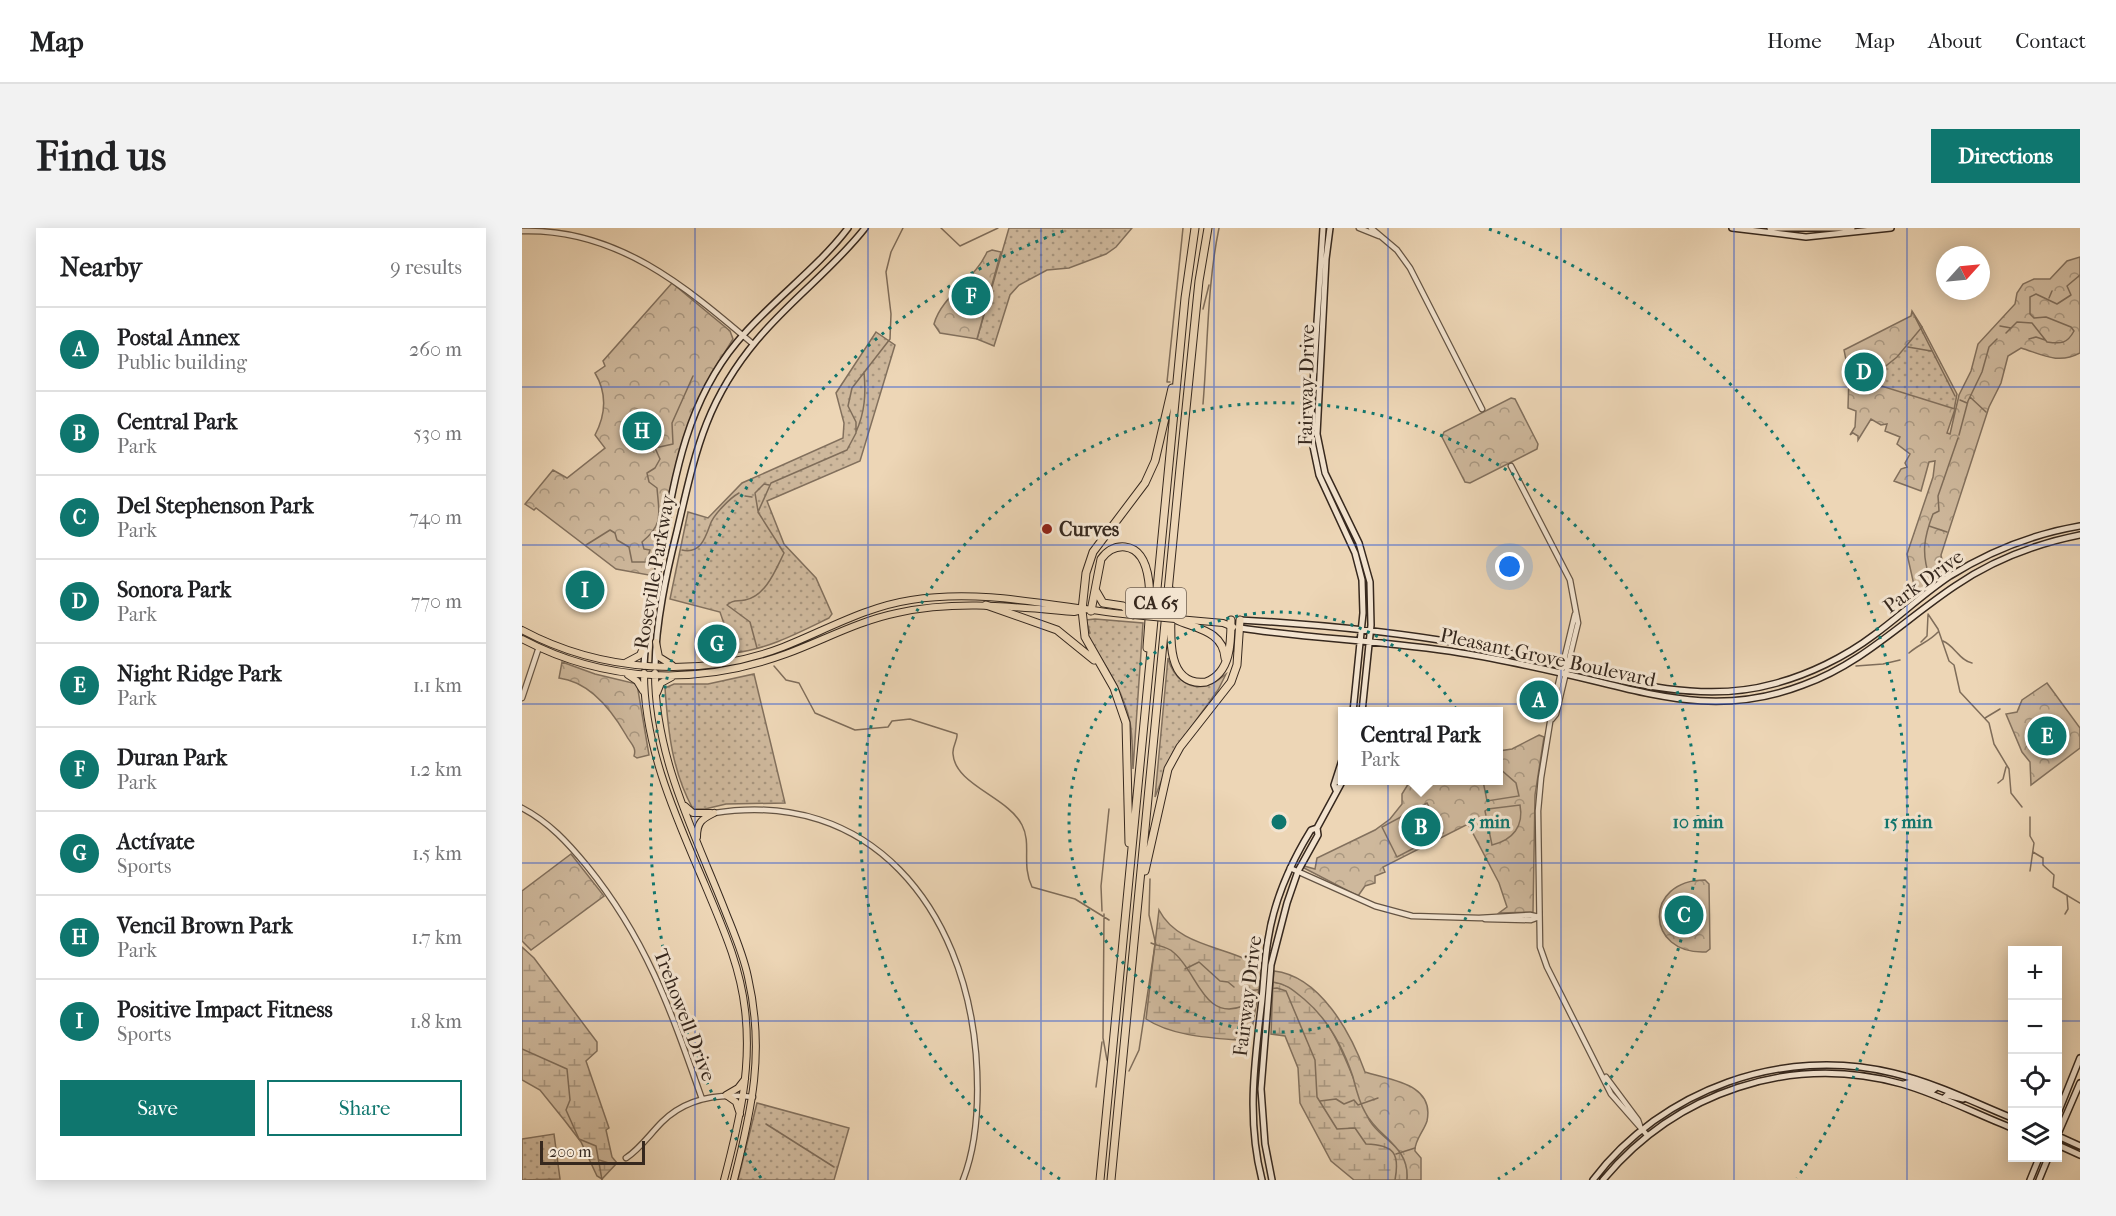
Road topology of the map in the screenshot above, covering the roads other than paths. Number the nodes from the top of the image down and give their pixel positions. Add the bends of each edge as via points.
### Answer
1 (848, 228) edge
2 (865, 228) edge
3 (1195, 228) edge
4 (1208, 228) edge
5 (1323, 228) edge
6 (1330, 228) edge
7 (1359, 228) edge
8 (1371, 228) edge
9 (1734, 228) edge
10 (1770, 228) edge
11 (1852, 228) edge
12 (1891, 228) edge
13 (522, 231) edge
14 (1382, 237) junction
15 (1318, 285) junction
16 (1184, 314) junction
17 (743, 336) junction
18 (1321, 336) junction
19 (753, 344) junction
20 (1482, 409) dead end
21 (1511, 465) dead end
22 (2080, 526) edge
23 (2080, 535) edge
24 (1170, 577) junction
25 (1095, 582) junction
26 (986, 605) junction
27 (1082, 610) junction
28 (1092, 611) junction
29 (1133, 615) junction
30 (1175, 619) joint
31 (843, 621) junction
32 (1187, 623) junction
33 (1231, 623) junction
34 (1240, 624) junction
35 (522, 630) edge
36 (1362, 632) junction
37 (1370, 633) junction
38 (522, 638) edge
39 (541, 640) junction
40 (646, 641) junction
41 (1361, 641) junction
42 (656, 642) junction
43 (1369, 642) junction
44 (810, 644) junction
45 (539, 647) junction
46 (1502, 651) junction
47 (1470, 654) junction
48 (624, 663) junction
49 (1225, 663) junction
50 (644, 666) junction
51 (655, 666) junction
52 (1566, 666) junction
53 (675, 667) junction
54 (625, 673) junction
55 (1563, 674) junction
56 (644, 675) junction
57 (655, 676) junction
58 (674, 676) junction
59 (1790, 679) joint
60 (1110, 680) junction
61 (1794, 688) joint
62 (1701, 693) junction
63 (656, 696) junction
64 (645, 697) junction
65 (522, 698) edge
66 (1690, 702) junction
67 (1146, 704) junction
68 (1353, 707) edge
69 (1362, 707) edge
70 (1338, 774) edge
71 (1339, 785) edge
72 (1340, 785) edge
73 (1338, 788) junction
74 (682, 802) junction
75 (522, 808) edge
76 (714, 813) junction
77 (689, 821) junction
78 (679, 823) junction
79 (1317, 828) junction
80 (698, 842) junction
81 (1290, 868) junction
82 (1298, 871) junction
83 (1128, 892) junction
84 (1139, 894) junction
85 (1539, 917) junction
86 (1267, 978) junction
87 (1265, 998) junction
88 (2080, 1058) edge
89 (1748, 1076) junction
90 (746, 1078) junction
91 (1732, 1080) junction
92 (2080, 1083) edge
93 (1904, 1084) junction
94 (1937, 1087) junction
95 (1734, 1088) junction
96 (726, 1095) junction
97 (744, 1096) junction
98 (753, 1097) junction
99 (1708, 1098) junction
100 (1964, 1098) junction
101 (702, 1099) junction
102 (1943, 1099) junction
103 (2060, 1108) edge
104 (740, 1115) junction
105 (2008, 1116) edge
106 (2008, 1126) edge
107 (2062, 1126) edge
108 (1641, 1127) junction
109 (1647, 1135) junction
110 (2062, 1137) edge
111 (2080, 1146) edge
112 (2062, 1147) edge
113 (2080, 1155) edge
114 (626, 1158) dead end
115 (2037, 1162) edge
116 (2046, 1162) edge
117 (724, 1180) edge
118 (734, 1180) edge
119 (963, 1180) edge
120 (1100, 1180) edge
121 (1111, 1180) edge
122 (1262, 1180) edge
123 (1272, 1180) edge
124 (1593, 1180) edge
125 (1603, 1180) edge
126 (2030, 1180) edge
127 (2038, 1180) edge

1 - 17 main road, Roseville Parkway
2 - 19 main road, Roseville Parkway
3 - 16 highway, CA 65
4 - 24 highway, CA 65 via 1199,281
5 - 15 main road, Fairway Drive
6 - 18 main road, Fairway Drive
7 - 14 street
8 - 14 street
9 - 12 main road via 1824,237
10 - 11 main road
13 - 17 street via 571,232 628,250 670,275
14 - 20 street via 1410,268
15 - 18 main road
15 - 36 main road, Fairway Drive via 1311,440 1323,484 1359,564
16 - 27 highway via 1158,455 1145,483 1093,552
16 - 67 highway, CA 65
17 - 19 street
17 - 40 main road, Roseville Parkway via 704,392 683,443
18 - 37 main road, Fairway Drive via 1316,420 1319,450 1327,478 1359,543 1366,567 1371,591
19 - 42 main road, Roseville Parkway via 720,393 694,453
21 - 52 street via 1570,580 1578,623
22 - 59 main road, Park Drive via 2034,536 1984,556 1948,578 1872,637
23 - 61 main road, Park Drive via 2031,548 1990,565 1858,657 1820,679
24 - 49 highway via 1173,657 1178,673 1190,681 1206,682 1216,677
24 - 84 highway, CA 65
25 - 28 highway
25 - 29 highway via 1102,603 1123,606
25 - 67 highway via 1101,559 1115,548 1136,551 1148,565
26 - 27 main road
26 - 44 main road via 939,606 896,613
26 - 60 highway via 1057,630 1085,650
27 - 28 main road
27 - 31 main road via 987,596 946,596 894,604
27 - 60 highway via 1084,637
28 - 29 main road
29 - 30 main road, bridge
30 - 32 highway
31 - 44 main road
31 - 53 main road via 753,656
32 - 33 main road, Pleasant Grove Boulevard
32 - 49 highway via 1218,639
33 - 34 main road, Pleasant Grove Boulevard
33 - 49 highway
34 - 36 main road, Pleasant Grove Boulevard
34 - 41 main road, Pleasant Grove Boulevard
34 - 84 highway via 1231,682 1180,747 1168,769
35 - 39 main road
36 - 37 main road, Pleasant Grove Boulevard
36 - 41 main road, Fairway Drive
37 - 43 main road, Fairway Drive
37 - 46 main road, Pleasant Grove Boulevard
38 - 39 main road
38 - 45 main road
39 - 48 main road via 573,652
40 - 48 main road via 640,655
40 - 50 main road, Roseville Parkway
41 - 43 main road, Pleasant Grove Boulevard
41 - 68 main road, Fairway Drive
42 - 51 main road, Roseville Parkway
42 - 53 main road via 659,657
43 - 47 main road, Pleasant Grove Boulevard
43 - 69 main road, Fairway Drive
44 - 58 main road via 747,667
45 - 54 main road via 586,665
45 - 65 street
46 - 47 main road via 1474,649
46 - 52 main road, Pleasant Grove Boulevard
47 - 55 main road, Pleasant Grove Boulevard
48 - 50 main road
50 - 51 main road
50 - 56 main road, Roseville Parkway
51 - 53 main road
51 - 57 main road, Roseville Parkway
52 - 55 street
52 - 62 main road, Pleasant Grove Boulevard via 1659,688
54 - 56 main road
54 - 64 main road via 637,681
55 - 66 main road, Pleasant Grove Boulevard
55 - 85 street via 1539,799
56 - 57 main road
56 - 64 main road, Roseville Parkway
57 - 58 main road
57 - 63 main road, Roseville Parkway
58 - 63 main road via 661,683
59 - 62 main road, Pleasant Grove Boulevard via 1743,691
60 - 83 highway via 1123,710 1128,739
61 - 66 main road, Pleasant Grove Boulevard via 1731,702
62 - 66 main road
63 - 74 main road, Roseville Parkway via 663,747
64 - 78 main road, Roseville Parkway via 654,754
67 - 83 highway, CA 65
70 - 73 main road, Fairway Drive via 1334,785
71 - 73 main road
72 - 73 main road, Fairway Drive
73 - 79 main road, Fairway Drive
74 - 76 main road via 693,813
74 - 77 main road, Roseville Parkway
75 - 101 street, Trehowell Drive via 568,843 628,924 665,996
76 - 77 main road
76 - 80 main road via 699,824
76 - 119 street via 777,809 833,823 875,848 920,894 955,959 975,1038 976,1109
77 - 78 main road
77 - 80 main road, Roseville Parkway
78 - 90 main road, Roseville Parkway via 728,938 738,972 747,1030
79 - 81 main road, Fairway Drive via 1311,830
79 - 82 main road, Fairway Drive
80 - 98 main road, Roseville Parkway via 748,975 756,1026
81 - 82 street
81 - 86 main road, Fairway Drive via 1270,926
82 - 85 street via 1388,911 1416,917
82 - 86 main road, Fairway Drive
83 - 120 highway, CA 65
84 - 121 highway, CA 65
85 - 108 street via 1543,958 1602,1073
86 - 87 main road, Fairway Drive
87 - 122 main road, Fairway Drive via 1252,1091 1255,1145
87 - 123 main road, Fairway Drive via 1261,1098 1264,1144
88 - 103 main road
89 - 91 main road
89 - 94 main road via 1784,1068 1843,1066 1891,1072
89 - 95 main road
90 - 96 main road
90 - 97 main road, Roseville Parkway
91 - 99 main road
91 - 108 main road
92 - 107 main road
93 - 94 main road via 1911,1082 1933,1090
93 - 95 main road via 1816,1073 1777,1077
93 - 102 main road
94 - 100 main road
95 - 99 main road
96 - 97 street
96 - 101 street
96 - 104 main road via 735,1102
97 - 98 street
97 - 104 main road, Roseville Parkway
98 - 118 main road, Roseville Parkway
99 - 109 main road
100 - 102 main road via 1947,1095
100 - 105 main road
101 - 114 street via 669,1116
102 - 106 main road
104 - 117 main road, Roseville Parkway
108 - 109 street
108 - 124 main road
109 - 125 main road
110 - 111 main road
112 - 113 main road
115 - 126 main road
116 - 127 main road

